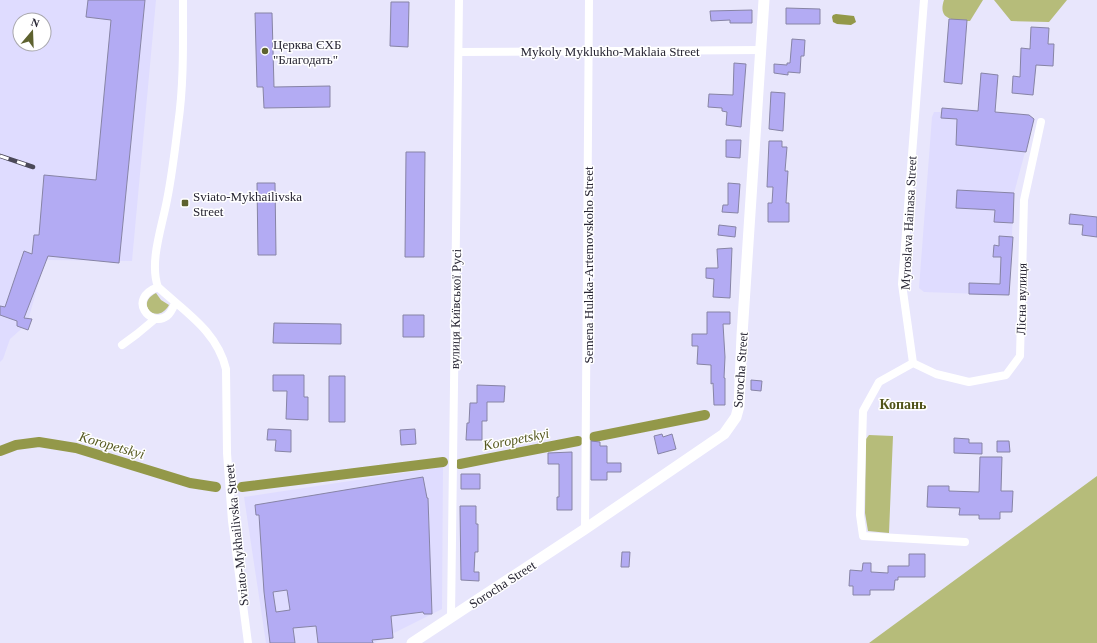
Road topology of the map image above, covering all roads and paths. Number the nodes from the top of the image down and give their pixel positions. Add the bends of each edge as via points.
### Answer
1 (183, 0) edge
2 (459, 0) edge
3 (589, 0) edge
4 (764, 0) edge
5 (924, 0) edge
6 (761, 50) junction
7 (589, 51) junction
8 (459, 52) junction
9 (1041, 122) dead end
10 (158, 287) junction
11 (176, 303) junction
12 (151, 317) junction
13 (122, 345) dead end
14 (912, 363) junction
15 (585, 529) junction
16 (965, 542) dead end
17 (451, 617) junction
18 (248, 643) edge
19 (412, 643) edge

1 - 10 street via 181,101 154,269
2 - 8 street, вулиця Київської Русі
3 - 7 street, Semena Hulaka-Artemovskoho Street
4 - 6 main road, Sorocha Street
5 - 14 street, Myroslava Hainasa Street via 902,284
6 - 7 street, Mykoly Myklukho-Maklaia Street
6 - 15 main road, Sorocha Street via 739,406 736,417 724,434
7 - 8 street, Mykoly Myklukho-Maklaia Street
7 - 15 street, Semena Hulaka-Artemovskoho Street
8 - 17 street, вулиця Київської Русі
9 - 14 street, Лісна вулиця via 1024,200 1020,356 1006,375 969,382 936,374
10 - 11 street
10 - 12 street via 148,291 143,299 143,307
11 - 12 street via 164,318
11 - 18 street, Sviato-Mykhailivska Street via 212,338 223,356 226,369 227,453 232,521
12 - 13 street via 137,334
14 - 16 street via 879,382 863,411 860,515 863,536
15 - 17 main road, Sorocha Street
17 - 19 main road, Sorocha Street

